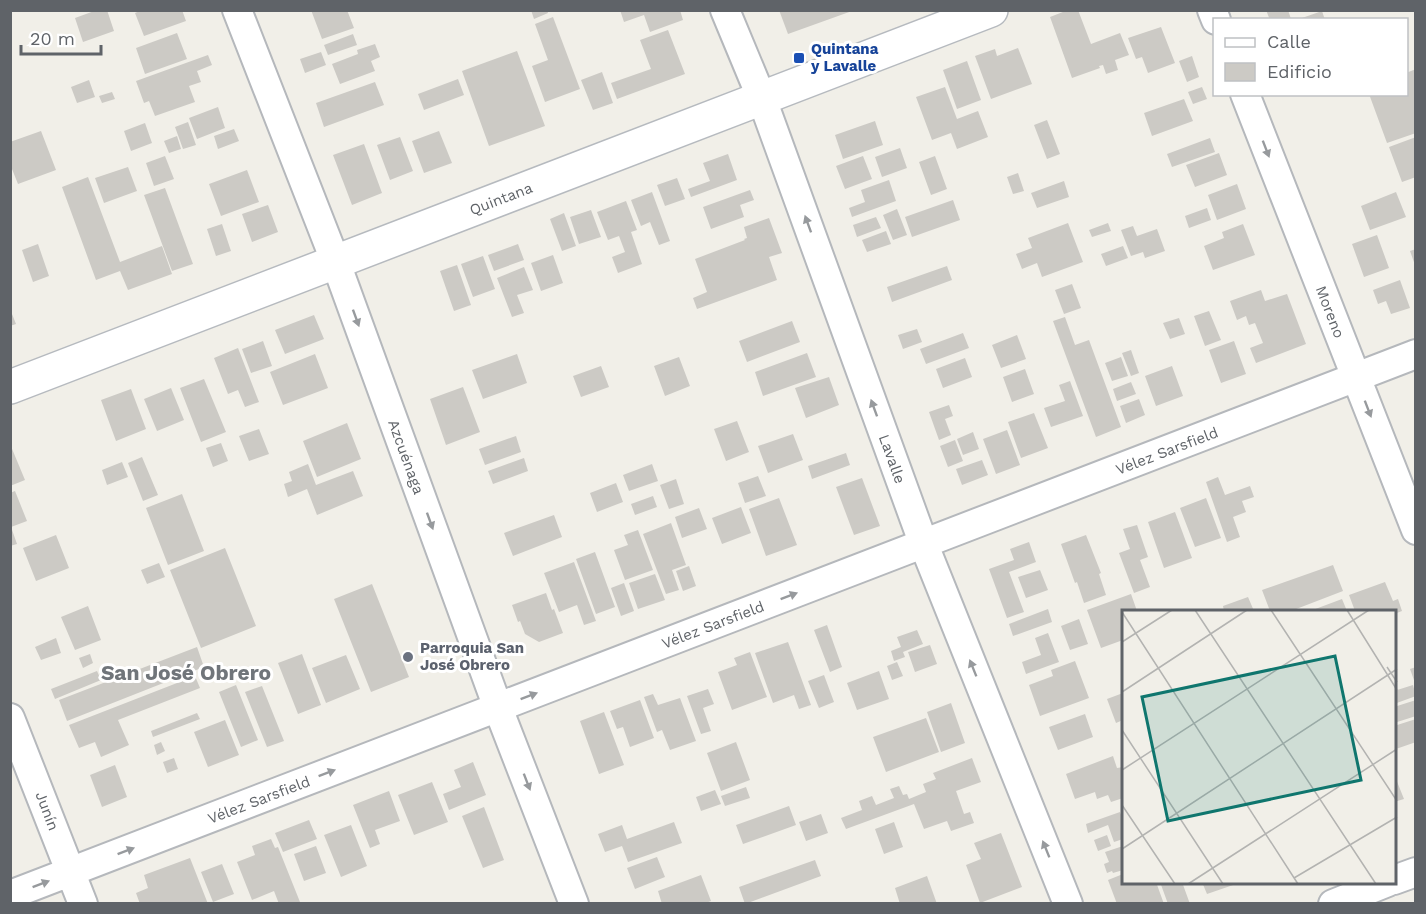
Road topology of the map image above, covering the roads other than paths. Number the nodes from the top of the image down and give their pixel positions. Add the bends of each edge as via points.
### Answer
1 (237, 10) edge
2 (725, 10) edge
3 (991, 10) edge
4 (1246, 96) edge
5 (762, 99) junction
6 (336, 263) junction
7 (1416, 354) edge
8 (1356, 378) junction
9 (10, 387) edge
10 (1416, 530) edge
11 (924, 545) junction
12 (498, 708) junction
13 (10, 718) edge
14 (71, 872) junction
15 (1416, 872) edge
16 (1396, 880) edge
17 (1383, 884) edge
18 (10, 895) edge
19 (83, 903) edge
20 (574, 903) edge
21 (1068, 903) edge
22 (1333, 903) edge

1 - 6 street, Azcuénaga
2 - 5 street, Lavalle
3 - 5 main road, Quintana
4 -> 8 street, Moreno
5 - 6 main road, Quintana
11 -> 5 street, Lavalle
6 - 9 main road, Quintana
6 -> 12 street, Azcuénaga
7 - 8 street, Vélez Sarsfield
8 -> 10 street, Moreno
8 - 11 street, Vélez Sarsfield
12 -> 11 street, Vélez Sarsfield
21 -> 11 street, Lavalle
14 -> 12 street, Vélez Sarsfield
12 -> 20 street, Azcuénaga
13 - 14 street, Junín
18 -> 14 street, Vélez Sarsfield
14 - 19 street, Junín
15 - 16 street
17 - 22 street

